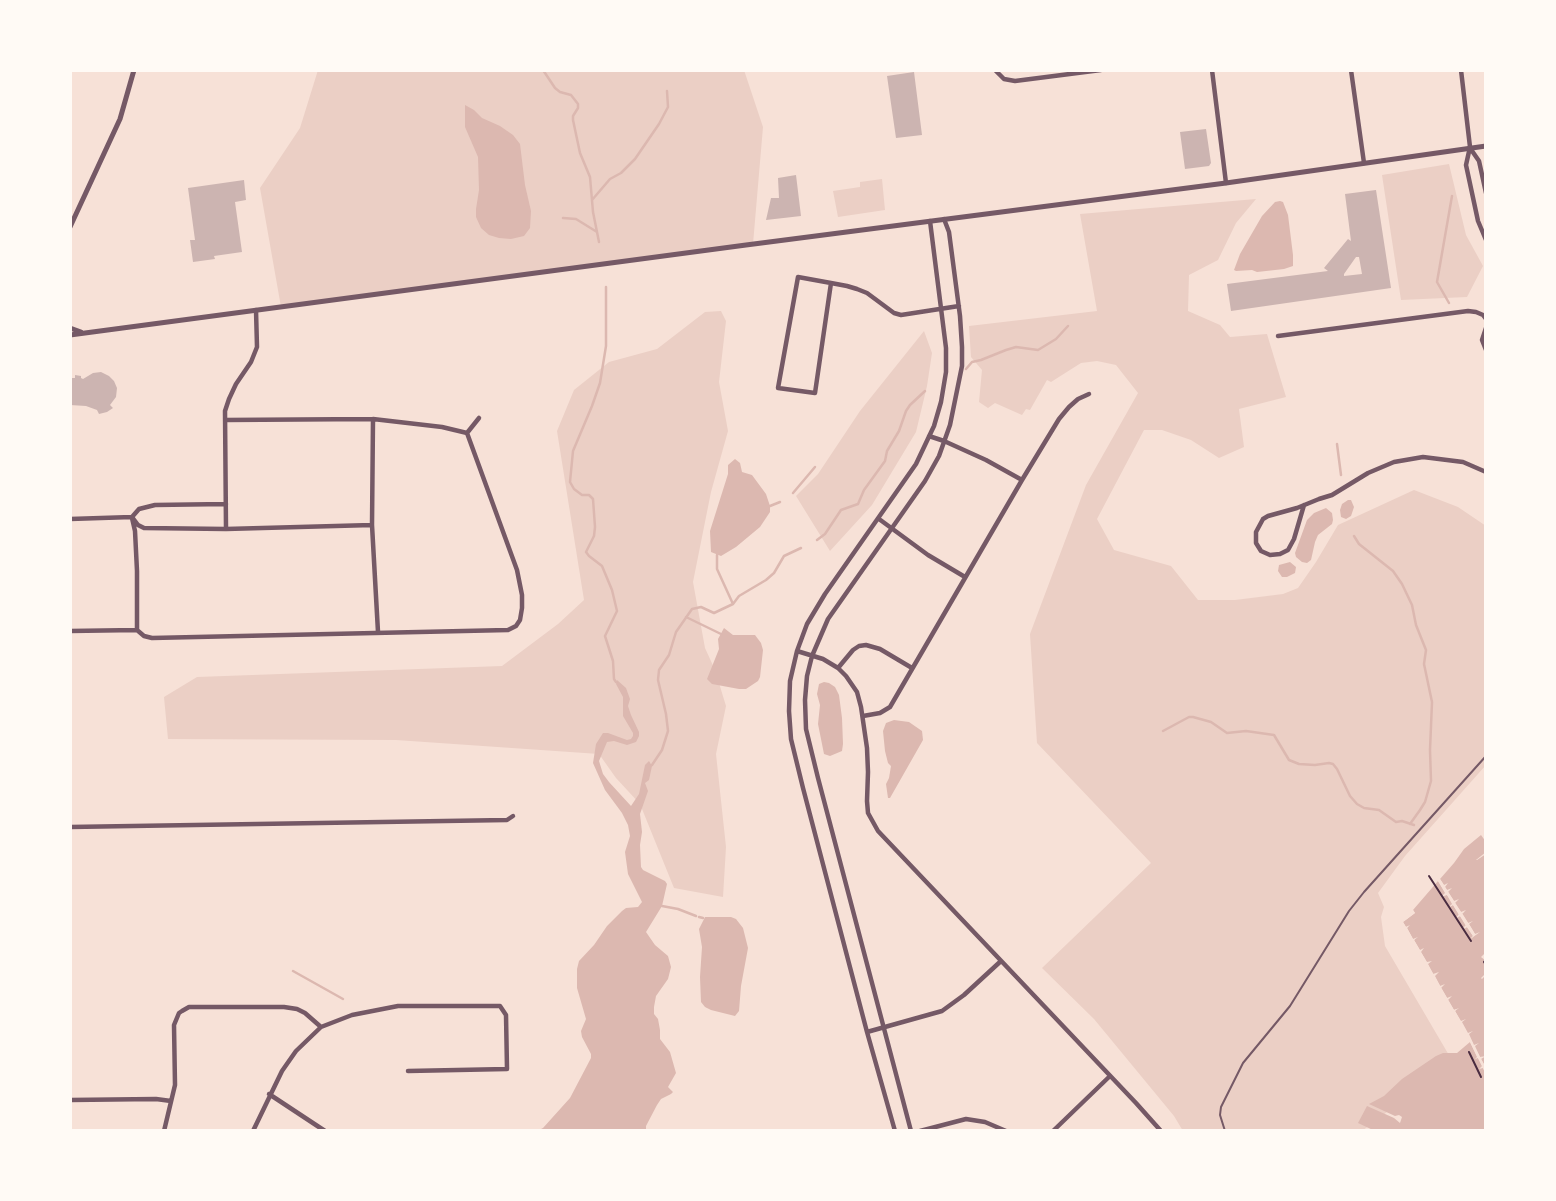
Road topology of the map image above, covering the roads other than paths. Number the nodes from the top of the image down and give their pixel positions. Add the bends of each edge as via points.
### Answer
1 (134, 70) edge
2 (995, 70) edge
3 (1101, 70) edge
4 (1212, 70) edge
5 (1351, 70) edge
6 (1461, 70) edge
7 (1486, 146) edge
8 (1470, 147) junction
9 (1364, 163) junction
10 (1226, 183) junction
11 (1486, 193) edge
12 (944, 219) junction
13 (930, 221) junction
14 (70, 227) edge
15 (1486, 240) edge
16 (831, 283) junction
17 (959, 306) junction
18 (942, 309) junction
19 (256, 310) junction
20 (1486, 319) edge
21 (70, 328) edge
22 (1486, 328) edge
23 (84, 333) junction
24 (70, 335) edge
25 (1278, 336) dead end
26 (1486, 350) edge
27 (1089, 394) dead end
28 (479, 418) dead end
29 (373, 419) junction
30 (225, 420) junction
31 (467, 433) junction
32 (929, 436) junction
33 (944, 441) junction
34 (1486, 472) edge
35 (1022, 480) junction
36 (226, 504) junction
37 (1304, 505) junction
38 (132, 517) junction
39 (70, 519) edge
40 (879, 519) junction
41 (372, 525) junction
42 (892, 528) junction
43 (226, 529) junction
44 (965, 577) junction
45 (137, 630) junction
46 (70, 631) edge
47 (378, 632) junction
48 (797, 651) junction
49 (812, 656) junction
50 (838, 668) junction
51 (912, 668) junction
52 (863, 716) junction
53 (1486, 756) edge
54 (513, 816) dead end
55 (70, 827) edge
56 (1001, 961) junction
57 (321, 1027) junction
58 (883, 1028) junction
59 (867, 1032) junction
60 (408, 1071) dead end
61 (1110, 1076) junction
62 (270, 1094) junction
63 (70, 1100) edge
64 (171, 1101) junction
65 (164, 1131) edge
66 (253, 1131) edge
67 (325, 1131) edge
68 (895, 1131) edge
69 (911, 1131) edge
70 (920, 1131) edge
71 (1006, 1131) edge
72 (1053, 1131) edge
73 (1161, 1131) edge
74 (1225, 1131) edge

1 - 14 street via 120,119
2 - 3 street via 1004,79 1015,81
4 - 10 street
5 - 9 street
6 - 8 street
7 - 8 street
8 - 9 street
8 - 11 street via 1479,162
8 - 15 street via 1466,165
9 - 10 street
10 - 12 street
12 - 13 street
12 - 17 street
13 - 18 street
13 - 19 street
16 - 16 street via 798,277 778,388 815,393
16 - 18 street via 867,293 901,316
17 - 18 street
17 - 33 street via 962,366
18 - 32 street via 946,372
19 - 23 street
19 - 30 street via 257,347 229,398
20 - 25 street via 1468,311
21 - 23 street
22 - 26 street via 1482,340
23 - 24 street
27 - 35 street via 1059,419
28 - 31 street
29 - 30 street
29 - 31 street
29 - 41 street
30 - 36 street
31 - 47 street via 517,570 520,620 508,630
32 - 33 street
32 - 40 street
33 - 35 street
33 - 42 street via 925,481
34 - 37 street via 1462,462 1406,459
35 - 44 street
36 - 38 street via 155,505 139,509
36 - 43 street
37 - 37 street via 1263,519 1256,532 1261,551 1270,555 1288,550
38 - 39 street
38 - 43 street via 144,528
38 - 45 street
40 - 42 street
40 - 48 street via 825,594
41 - 43 street
41 - 47 street
42 - 44 street
42 - 49 street via 828,619
44 - 51 street
45 - 46 street
45 - 47 street via 152,638
48 - 49 street
48 - 59 street via 790,681 791,738
49 - 50 street
49 - 58 street via 806,729
50 - 51 street via 853,650 866,645
50 - 52 street via 853,685
51 - 52 street via 890,707
52 - 56 street via 872,822
53 - 74 lane via 1364,892 1290,1006 1243,1063 1221,1107
54 - 55 street via 507,820
56 - 58 street via 942,1011
56 - 61 street
57 - 60 street via 398,1006 499,1006 506,1015 507,1069
57 - 62 street via 296,1051
57 - 64 street via 305,1013 284,1007 189,1007 179,1013 174,1025
58 - 59 street
58 - 69 street
59 - 68 street
61 - 72 street
61 - 73 street
62 - 66 street
62 - 67 street
63 - 64 street
64 - 65 street
70 - 71 street via 966,1119

